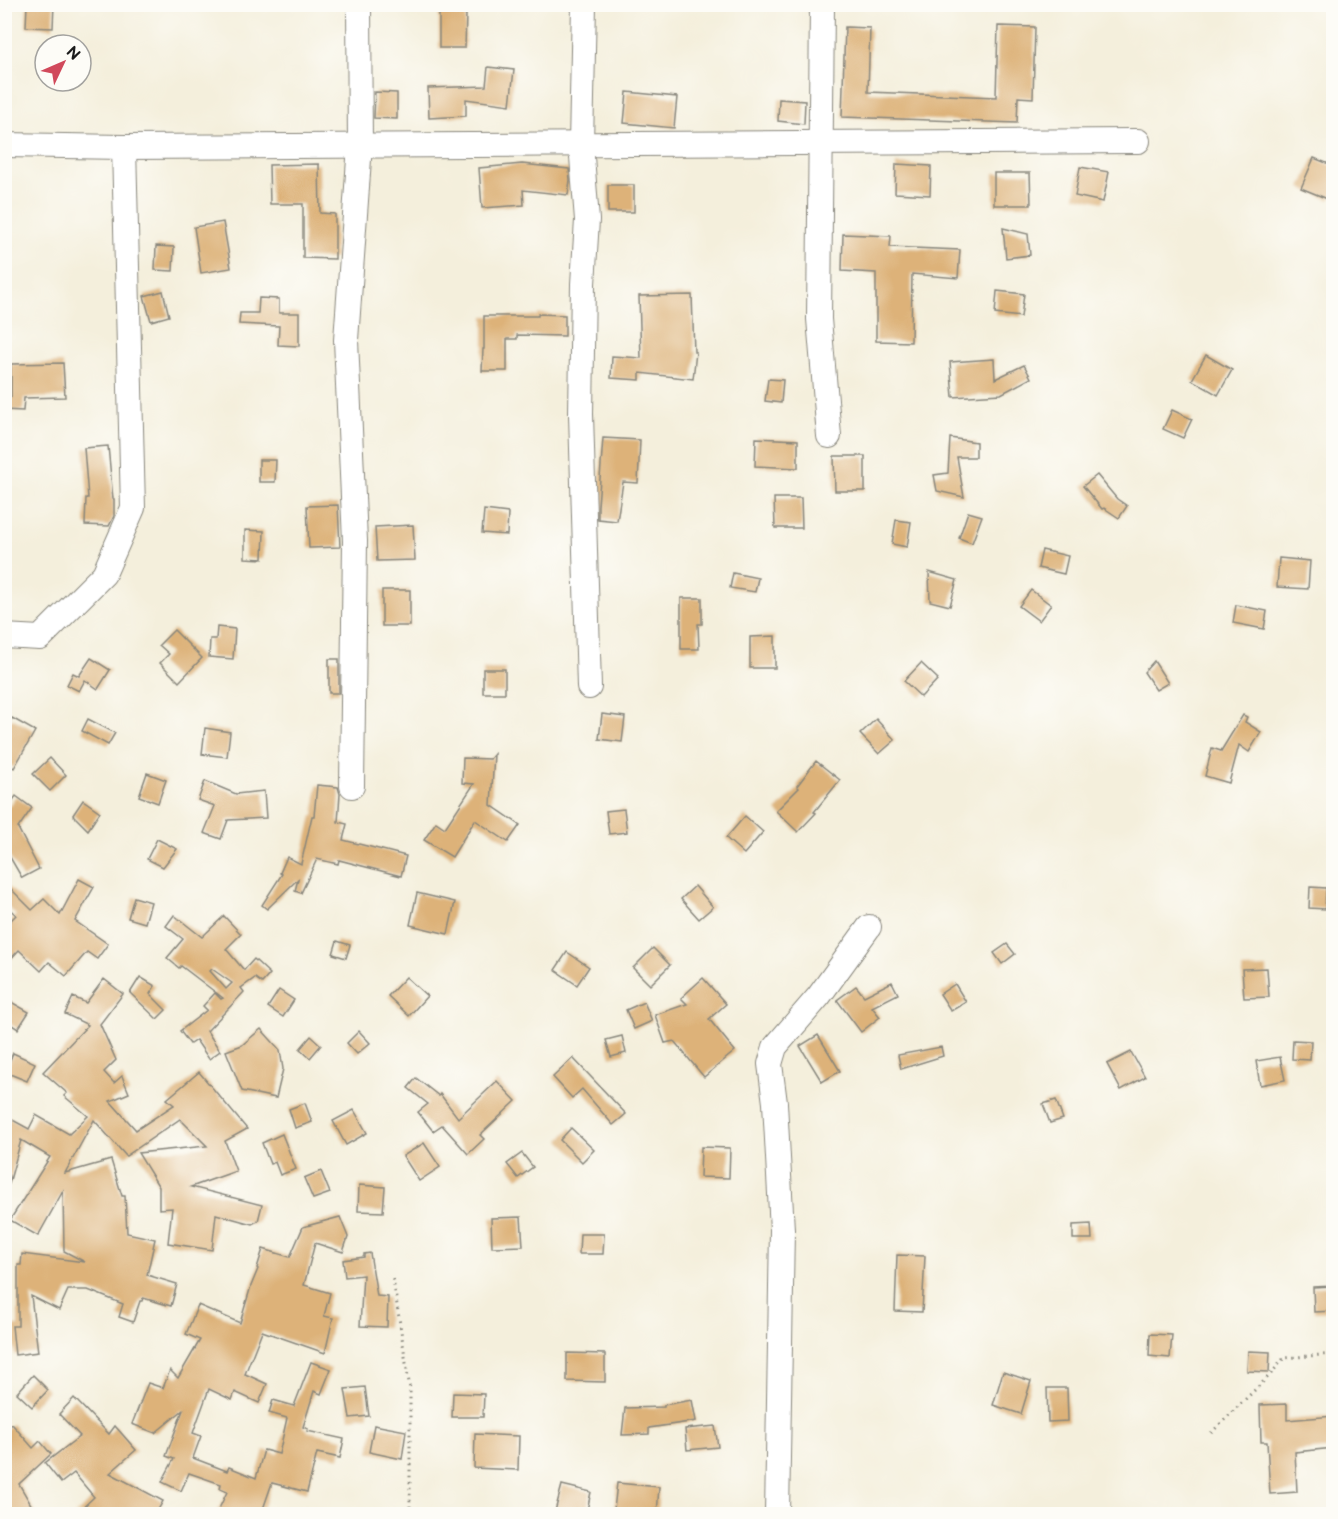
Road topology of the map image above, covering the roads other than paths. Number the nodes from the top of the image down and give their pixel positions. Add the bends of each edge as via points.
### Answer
1 (359, 4) edge
2 (584, 4) edge
3 (822, 4) edge
4 (1138, 141) dead end
5 (821, 143) junction
6 (581, 144) junction
7 (4, 145) edge
8 (360, 145) junction
9 (124, 147) junction
10 (828, 436) dead end
11 (4, 636) edge
12 (589, 687) dead end
13 (352, 786) dead end
14 (869, 927) dead end
15 (777, 1515) edge

1 - 8 street
2 - 6 street
3 - 5 street
4 - 5 street
5 - 6 street
5 - 10 street via 819,319
6 - 8 street
6 - 12 street via 587,220 581,414
7 - 9 street
8 - 9 street
8 - 13 street via 346,340 355,541
9 - 11 street via 133,508 104,574 40,638
14 - 15 street via 819,996 775,1047 770,1064 782,1230

